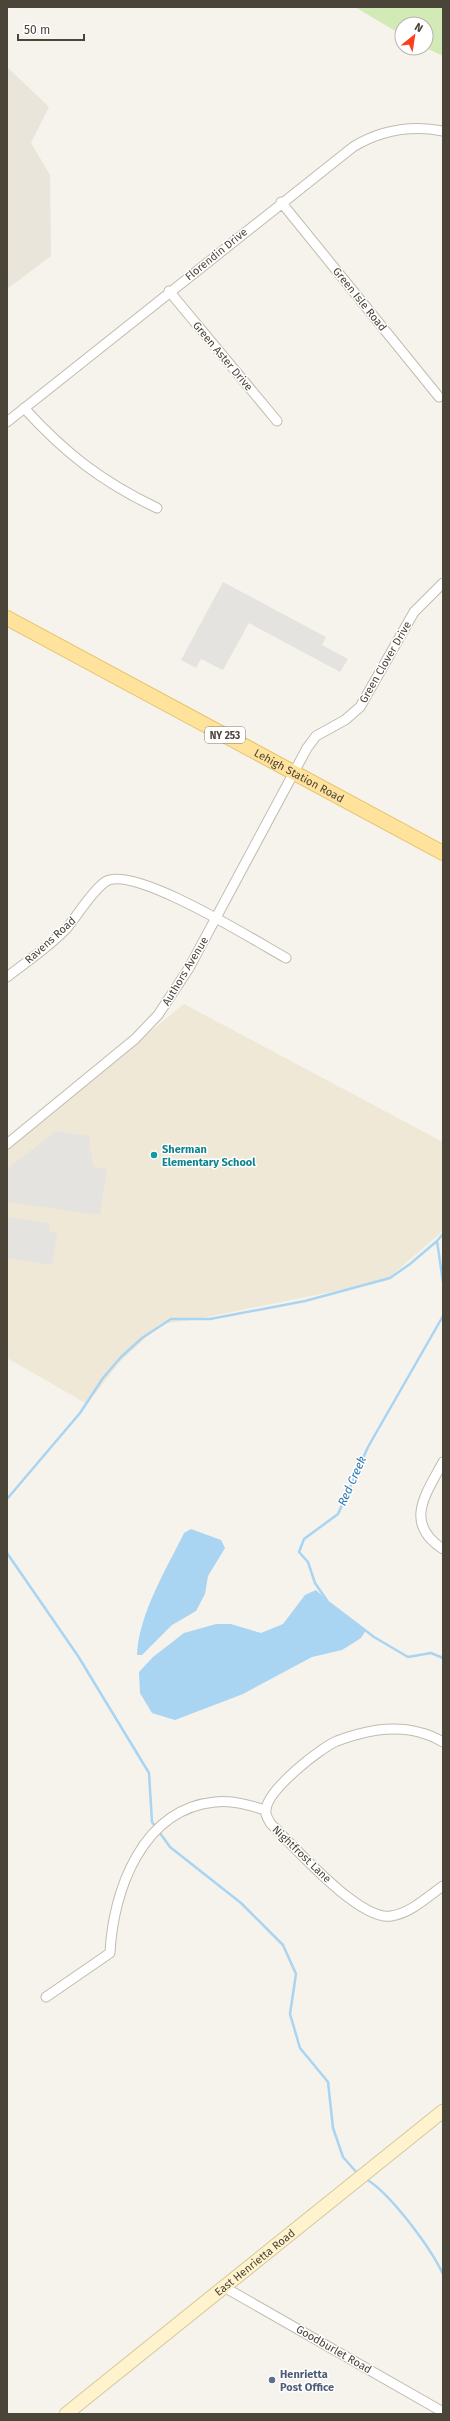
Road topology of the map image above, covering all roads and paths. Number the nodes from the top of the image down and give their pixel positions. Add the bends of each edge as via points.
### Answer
1 (443, 131) edge
2 (281, 202) junction
3 (169, 291) junction
4 (439, 397) dead end
5 (24, 408) junction
6 (277, 421) dead end
7 (7, 422) edge
8 (157, 508) dead end
9 (443, 583) edge
10 (7, 618) edge
11 (294, 773) junction
12 (443, 853) edge
13 (215, 919) junction
14 (286, 958) dead end
15 (7, 977) edge
16 (7, 1144) edge
17 (443, 1462) edge
18 (443, 1549) edge
19 (443, 1742) edge
20 (265, 1810) junction
21 (443, 1886) edge
22 (46, 1997) dead end
23 (443, 2111) edge
24 (224, 2287) junction
25 (443, 2412) edge
26 (66, 2414) edge

1 - 2 street, Florendin Drive via 398,129 367,138
2 - 3 street, Florendin Drive
2 - 4 street, Green Isle Road
3 - 5 street, Florendin Drive
3 - 6 street, Green Aster Drive
5 - 7 street, Florendin Drive
5 - 8 street via 83,466 126,493
9 - 11 street, Green Clover Drive via 414,612 360,707 345,720 311,741
10 - 11 main road, Lehigh Station Road / NY 253
11 - 12 main road, Lehigh Station Road / NY 253
11 - 13 street, Authors Avenue
13 - 14 street, Ravens Road
13 - 15 street, Ravens Road via 180,899 145,884 129,879 112,879 99,888 65,930
13 - 16 street, Authors Avenue via 175,992 148,1027
17 - 18 street via 420,1511 425,1533
19 - 20 street via 418,1731 400,1729 378,1730 336,1742 318,1752 280,1786
20 - 21 street, Nightfrost Lane via 271,1824 347,1897 367,1912 390,1917 400,1914 412,1909
20 - 22 street via 232,1802 215,1802 182,1811 156,1831 127,1872 119,1895 110,1953
23 - 24 main road, East Henrietta Road
24 - 25 street, Goodburlet Road
24 - 26 main road, East Henrietta Road

